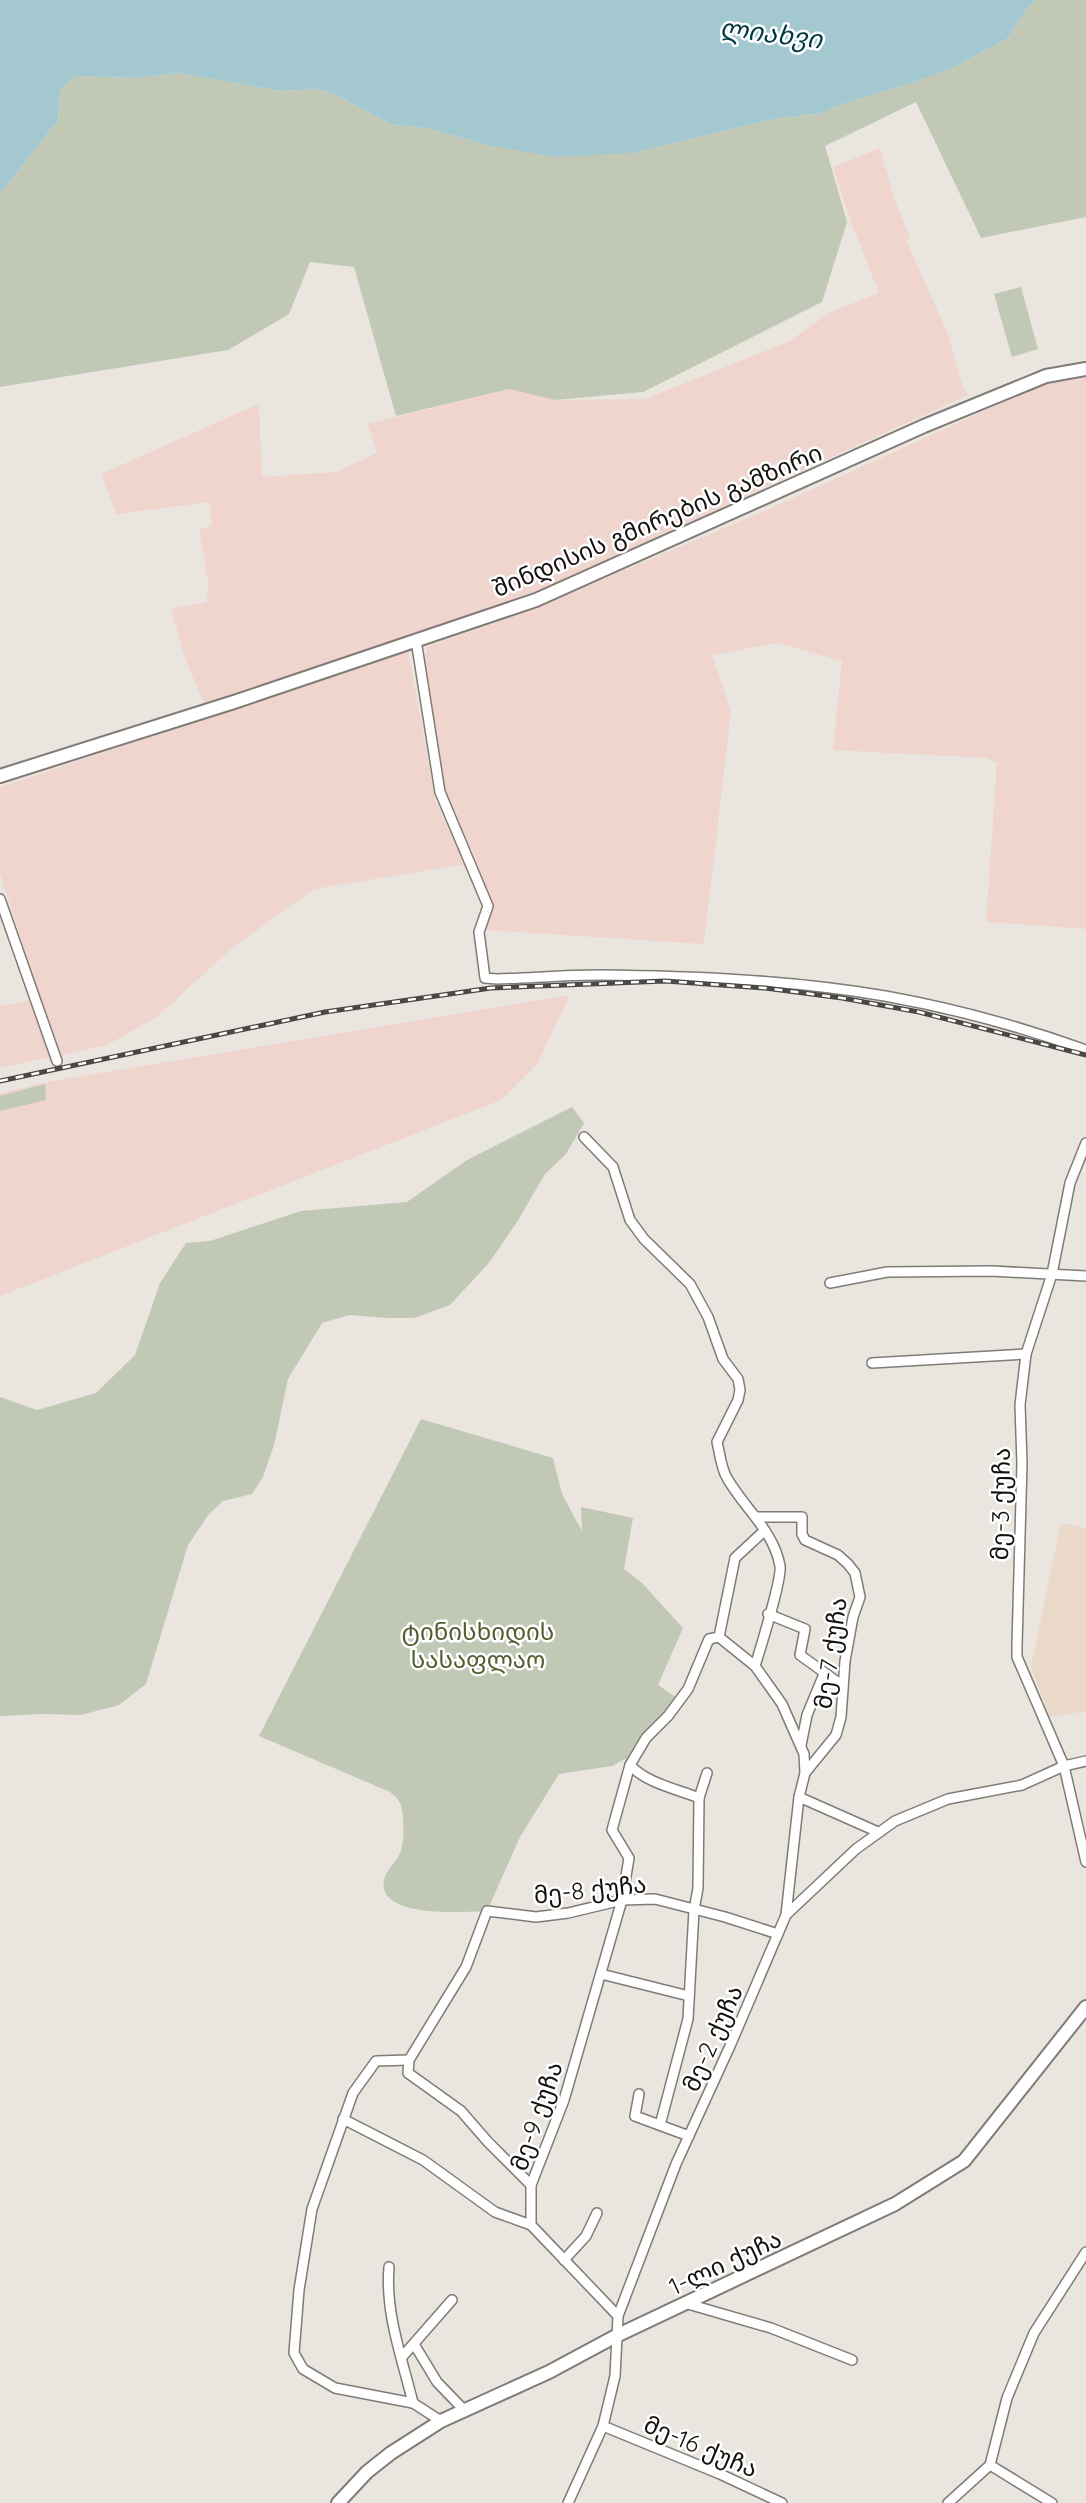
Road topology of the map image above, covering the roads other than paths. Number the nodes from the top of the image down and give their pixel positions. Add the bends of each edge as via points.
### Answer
1 (1086, 369) edge
2 (416, 640) junction
3 (0, 776) edge
4 (0, 899) edge
5 (1086, 1050) edge
6 (57, 1061) dead end
7 (583, 1137) dead end
8 (1086, 1143) edge
9 (1052, 1274) junction
10 (1086, 1276) edge
11 (830, 1283) dead end
12 (1026, 1354) junction
13 (872, 1363) dead end
14 (757, 1517) junction
15 (764, 1531) junction
16 (768, 1614) junction
17 (719, 1637) junction
18 (755, 1666) junction
19 (824, 1674) junction
20 (843, 1686) junction
21 (800, 1747) junction
22 (1086, 1761) edge
23 (630, 1765) junction
24 (1064, 1766) junction
25 (706, 1773) dead end
26 (805, 1773) junction
27 (799, 1797) junction
28 (699, 1798) junction
29 (878, 1832) junction
30 (1086, 1862) edge
31 (622, 1900) junction
32 (694, 1910) junction
33 (786, 1915) junction
34 (778, 1934) junction
35 (601, 1974) junction
36 (689, 1996) junction
37 (1086, 2007) edge
38 (409, 2060) junction
39 (639, 2094) dead end
40 (342, 2119) junction
41 (660, 2125) junction
42 (689, 2136) junction
43 (531, 2185) junction
44 (597, 2213) dead end
45 (531, 2225) junction
46 (1086, 2252) edge
47 (564, 2260) junction
48 (388, 2267) dead end
49 (452, 2300) dead end
50 (688, 2304) junction
51 (618, 2316) junction
52 (616, 2336) junction
53 (414, 2344) junction
54 (402, 2357) junction
55 (852, 2360) dead end
56 (413, 2403) junction
57 (464, 2410) junction
58 (440, 2421) junction
59 (603, 2426) junction
60 (990, 2465) junction
61 (338, 2503) edge
62 (568, 2503) edge
63 (782, 2503) edge
64 (948, 2503) edge
65 (1052, 2503) edge

1 - 2 main road, შინდისის გმირების გამზირი via 1046,376 536,600
2 - 3 main road, შინდისის გმირების გამზირი
2 - 5 street via 440,792 488,906 479,932 485,978 597,975 821,987 935,1008
4 - 6 street
7 - 14 street via 613,1167 630,1220 690,1284 723,1359 738,1379 738,1400 717,1442 725,1475
8 - 9 street, მე-3 ქუჩა via 1070,1183
9 - 10 street
9 - 11 street via 887,1272
9 - 12 street, მე-3 ქუჩა
12 - 13 street
12 - 24 street, მე-3 ქუჩა via 1020,1405 1017,1657
14 - 15 street
14 - 20 street, მე-7 ქუჩა via 802,1517 805,1540 838,1555 855,1573 860,1597
15 - 16 street via 780,1569
15 - 17 street via 735,1558
16 - 18 street
16 - 19 street via 805,1629 800,1655
17 - 18 street
17 - 23 street, მე-9 ქუჩა via 709,1639 688,1689 646,1738
18 - 21 street via 782,1704
19 - 20 street
19 - 21 street
20 - 26 street, მე-7 ქუჩა via 836,1735
21 - 26 street
22 - 24 street, მე-2 ქუჩა
23 - 28 street via 636,1772
23 - 31 street, მე-9 ქუჩა via 612,1830 629,1858
24 - 29 street, მე-2 ქუჩა via 1022,1784 948,1799
24 - 30 street, მე-3 ქუჩა
25 - 28 street
26 - 27 street
27 - 29 street
27 - 33 street
28 - 32 street
29 - 33 street, მე-2 ქუჩა
31 - 32 street, მე-8 ქუჩა via 655,1899
31 - 35 street, მე-9 ქუჩა
31 - 38 street, მე-8 ქუჩა via 536,1917 487,1911 466,1967
32 - 34 street, მე-8 ქუჩა
32 - 36 street
33 - 34 street, მე-2 ქუჩა
34 - 42 street, მე-2 ქუჩა
35 - 36 street
35 - 43 street, მე-9 ქუჩა via 564,2100
36 - 41 street via 688,2019
37 - 50 main road, 1-ლი ქუჩა via 964,2161 895,2204
38 - 40 street via 376,2061 353,2093
38 - 43 street via 408,2073 461,2110
39 - 41 street via 635,2116
40 - 45 street via 423,2160 495,2212
40 - 56 street via 312,2210 294,2353 303,2369 335,2388
41 - 42 street
42 - 51 street, მე-2 ქუჩა
43 - 45 street, მე-9 ქუჩა
44 - 47 street via 586,2236
45 - 47 street
46 - 60 street via 1034,2333 1007,2398
47 - 51 street
48 - 54 street via 392,2323
49 - 53 street
50 - 52 main road, 1-ლი ქუჩა
50 - 55 street via 771,2328
51 - 52 street, მე-2 ქუჩა
52 - 57 main road, 1-ლი ქუჩა
52 - 59 street, მე-2 ქუჩა via 615,2376
53 - 54 street
53 - 57 street via 437,2382
54 - 56 street
56 - 58 street
57 - 58 main road, 1-ლი ქუჩა
58 - 61 main road, 1-ლი ქუჩა via 383,2459
59 - 62 street, მე-2 ქუჩა
59 - 63 street, მე-16 ქუჩა
60 - 64 street
60 - 65 street

